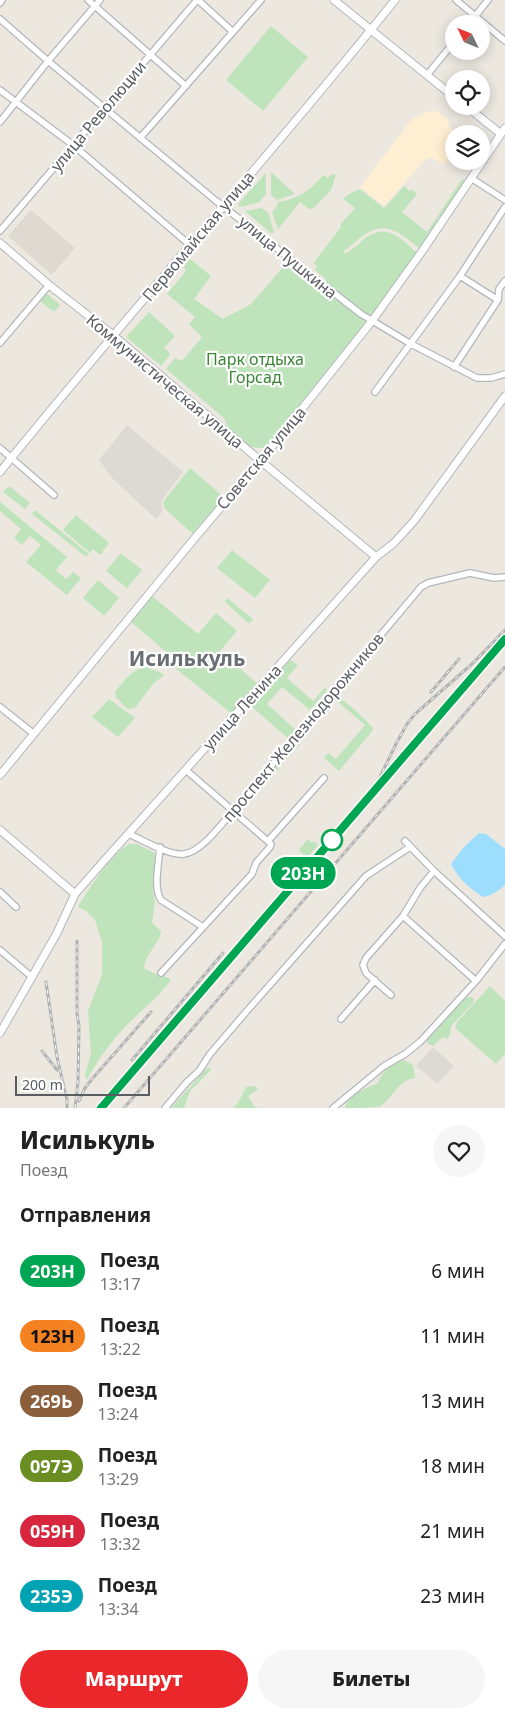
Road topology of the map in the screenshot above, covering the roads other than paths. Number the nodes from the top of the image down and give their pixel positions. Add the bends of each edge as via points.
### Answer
1 (88, 0) edge
2 (100, 0) edge
3 (197, 0) edge
4 (261, 0) edge
5 (334, 0) edge
6 (395, 0) edge
7 (456, 0) edge
8 (488, 0) edge
9 (95, 6) junction
10 (474, 15) edge
11 (476, 15) edge
12 (0, 19) edge
13 (490, 28) edge
14 (371, 30) junction
15 (233, 32) junction
16 (505, 41) edge
17 (445, 53) edge
18 (149, 55) junction
19 (48, 61) junction
20 (427, 75) junction
21 (186, 86) junction
22 (0, 90) edge
23 (445, 90) edge
24 (16, 103) junction
25 (104, 108) junction
26 (479, 115) edge
27 (0, 122) edge
28 (503, 131) edge
29 (140, 138) junction
30 (73, 145) junction
31 (471, 178) junction
32 (505, 200) edge
33 (224, 206) junction
34 (505, 208) edge
35 (0, 231) edge
36 (0, 243) edge
37 (191, 246) junction
38 (460, 276) junction
39 (505, 281) edge
40 (49, 285) junction
41 (498, 300) junction
42 (372, 321) junction
43 (113, 336) junction
44 (0, 342) edge
45 (411, 344) junction
46 (454, 367) junction
47 (505, 374) edge
48 (375, 392) dead end
49 (505, 396) edge
50 (0, 448) edge
51 (11, 459) junction
52 (260, 460) junction
53 (0, 472) edge
54 (54, 495) dead end
55 (376, 557) junction
56 (505, 577) edge
57 (0, 707) edge
58 (34, 734) junction
59 (186, 770) junction
60 (0, 775) edge
61 (324, 778) dead end
62 (233, 811) junction
63 (0, 830) edge
64 (129, 834) junction
65 (405, 840) dead end
66 (270, 843) junction
67 (160, 847) junction
68 (410, 847) junction
69 (434, 872) junction
70 (0, 892) edge
71 (75, 894) junction
72 (16, 907) dead end
73 (403, 916) junction
74 (202, 927) junction
75 (505, 936) edge
76 (505, 944) edge
77 (0, 950) edge
78 (161, 973) dead end
79 (32, 977) junction
80 (375, 980) junction
81 (476, 981) junction
82 (391, 995) dead end
83 (0, 1016) edge
84 (341, 1019) dead end
85 (6, 1022) junction
86 (0, 1033) edge
87 (165, 1108) edge
88 (333, 1108) edge

1 - 9 street
2 - 9 street
3 - 15 street
3 - 18 street, улица Революции
4 - 15 street
5 - 14 street
6 - 14 street, Первомайская улица
7 - 10 street
8 - 11 street
9 - 18 street
9 - 19 street
12 - 19 street, улица Пушкина
13 - 16 street
14 - 20 street
14 - 33 street, Первомайская улица
15 - 21 street
17 - 20 street
18 - 21 street
18 - 25 street, улица Революции
19 - 24 street
19 - 25 street, улица Пушкина
20 - 23 street
21 - 29 street
22 - 24 street
24 - 27 street
24 - 30 street
25 - 29 street, улица Пушкина
25 - 30 street, улица Революции
26 - 28 street
28 - 31 street, Советская улица
29 - 33 street, улица Пушкина
30 - 35 street, улица Революции
30 - 37 street
31 - 32 street
31 - 42 street, Советская улица
33 - 37 street, Первомайская улица
33 - 42 street, улица Пушкина
34 - 38 street
36 - 40 street, Коммунистическая улица
37 - 43 street, Первомайская улица
38 - 41 street
38 - 45 street
39 - 41 street via 499,290
40 - 43 street, Коммунистическая улица
40 - 44 street
41 - 46 street
42 - 45 street, улица Пушкина
42 - 52 street, Советская улица
43 - 51 street, Первомайская улица
43 - 52 street, Коммунистическая улица
45 - 46 street, улица Пушкина
45 - 48 street
46 - 47 street, улица Пушкина via 476,378
49 - 55 street, улица Ленина via 414,521
50 - 51 street
51 - 53 street, Первомайская улица
51 - 54 street
52 - 55 street, Коммунистическая улица
52 - 58 street, Советская улица
55 - 59 street, улица Ленина
56 - 62 street, проспект Железнодорожников via 470,573 421,586
57 - 58 street
58 - 60 street, Советская улица
59 - 62 street
59 - 64 street, улица Ленина
61 - 66 street
62 - 66 street
62 - 67 street, проспект Железнодорожников via 194,851 184,854
63 - 71 street
64 - 67 street, проспект Железнодорожников
64 - 71 street, улица Ленина
65 - 68 street
66 - 74 street via 252,874
67 - 74 street via 158,896
68 - 69 street
68 - 87 street via 366,876
69 - 73 street
69 - 75 street
70 - 72 street
71 - 79 street, улица Ленина
73 - 80 street via 366,958 363,965
73 - 81 street
74 - 78 street
76 - 81 street
77 - 79 street
79 - 85 street, улица Ленина
80 - 82 street
80 - 84 street
81 - 88 street via 405,1054 384,1066
83 - 85 street
85 - 86 street, улица Ленина

